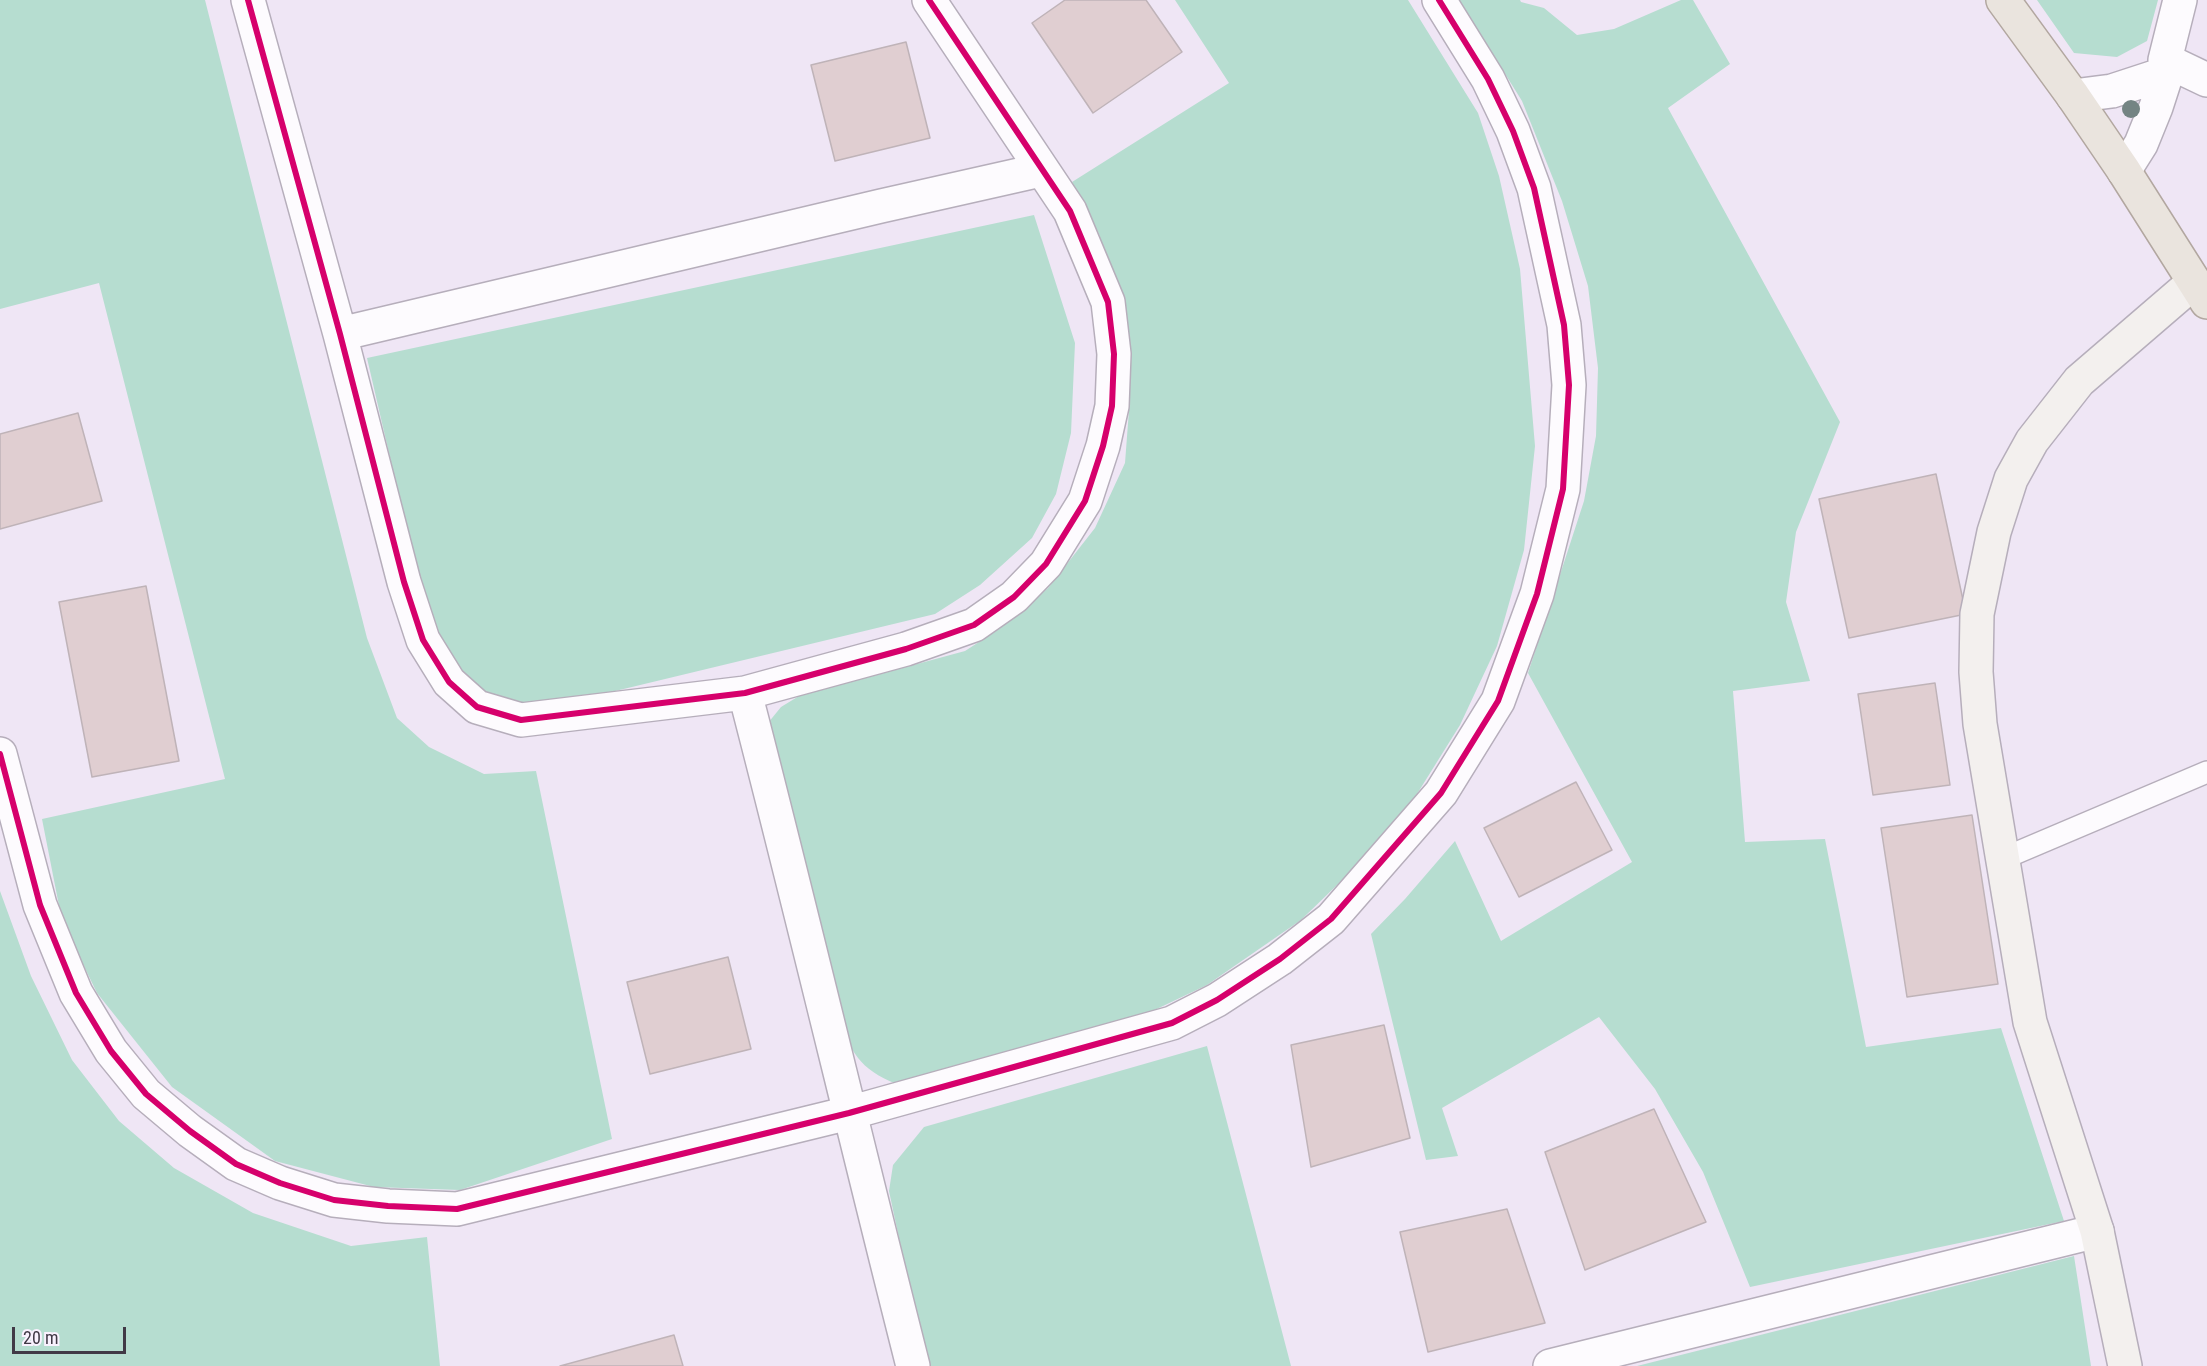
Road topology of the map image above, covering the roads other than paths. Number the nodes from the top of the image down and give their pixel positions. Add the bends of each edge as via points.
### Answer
1 (248, 0) edge
2 (929, 0) edge
3 (1439, 0) edge
4 (2003, 0) edge
5 (2180, 0) edge
6 (2166, 67) junction
7 (2207, 80) edge
8 (2073, 96) junction
9 (1041, 170) junction
10 (2124, 171) junction
11 (2200, 292) edge
12 (340, 334) junction
13 (745, 693) junction
14 (0, 754) edge
15 (2207, 772) edge
16 (2002, 859) junction
17 (849, 1113) junction
18 (2097, 1231) junction
19 (913, 1366) edge
20 (1550, 1366) edge
21 (2125, 1366) edge

1 - 12 street
2 - 9 street
3 - 17 street via 1488,80 1513,131 1534,188 1564,325 1569,385 1563,489 1537,594 1498,701 1442,793 1331,919 1280,959 1217,1000 1172,1023
4 - 8 main road
5 - 6 street
6 - 7 street
6 - 8 street via 2112,91
6 - 10 street via 2141,144
8 - 10 main road
9 - 12 street
9 - 13 street via 1071,211 1108,302 1114,354 1112,406 1085,501 1046,564 1014,597 974,625 906,649
10 - 11 main road
11 - 16 street via 2079,381 2032,441 2011,479 1994,532 1977,614 1980,724
12 - 13 street via 404,582 423,640 448,682 477,707 521,720
13 - 17 street
14 - 17 street via 40,905 76,993 111,1051 146,1094 190,1131 236,1164 280,1183 334,1200 456,1209
15 - 16 lane
16 - 18 street via 2030,1022
17 - 19 street
18 - 20 street
18 - 21 street

